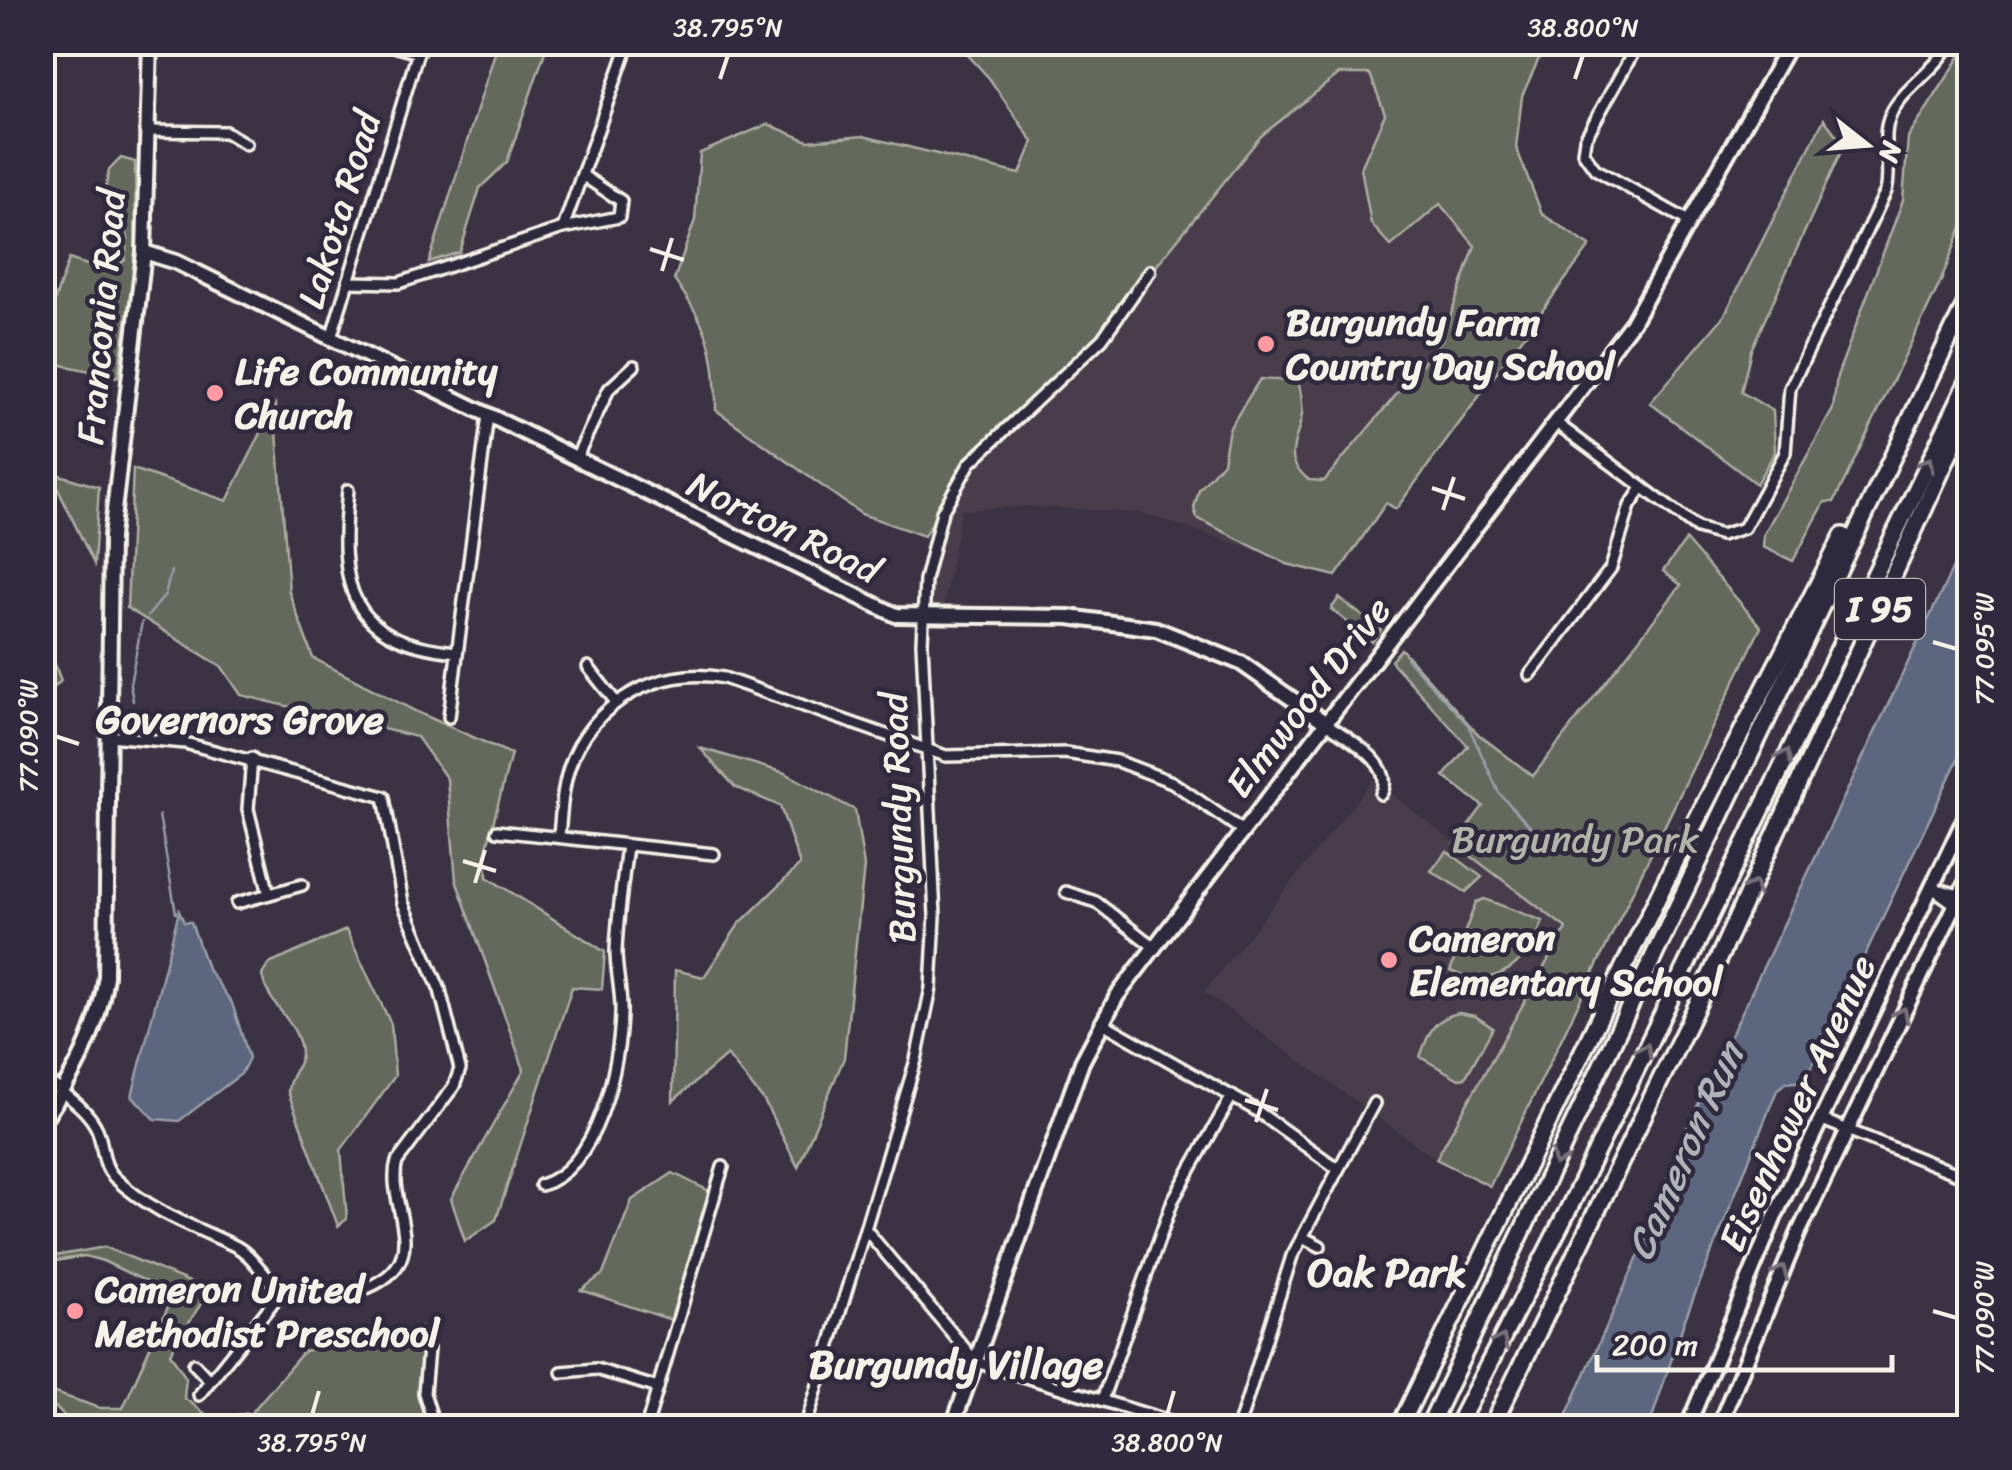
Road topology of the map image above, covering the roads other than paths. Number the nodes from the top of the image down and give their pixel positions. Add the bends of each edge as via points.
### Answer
1 (150, 42) edge
2 (379, 42) edge
3 (629, 42) edge
4 (1639, 42) edge
5 (1791, 42) edge
6 (1951, 42) edge
7 (419, 48) edge
8 (145, 131) junction
9 (246, 144) dead end
10 (582, 175) junction
11 (1690, 222) junction
12 (564, 228) junction
13 (144, 252) junction
14 (1150, 271) dead end
15 (348, 282) junction
16 (1970, 295) edge
17 (331, 338) junction
18 (634, 366) dead end
19 (1970, 378) edge
20 (1970, 408) edge
21 (488, 415) junction
22 (1556, 422) junction
23 (1899, 438) junction
24 (576, 458) junction
25 (1642, 488) junction
26 (348, 490) dead end
27 (922, 618) junction
28 (457, 652) junction
29 (588, 667) dead end
30 (1530, 674) dead end
31 (615, 701) junction
32 (449, 717) dead end
33 (1326, 723) junction
34 (109, 736) junction
35 (927, 751) junction
36 (252, 758) junction
37 (1382, 794) dead end
38 (1970, 807) edge
39 (1243, 830) junction
40 (497, 831) dead end
41 (558, 837) junction
42 (626, 845) junction
43 (714, 854) dead end
44 (1970, 874) edge
45 (302, 886) dead end
46 (1931, 887) junction
47 (1066, 892) dead end
48 (269, 894) junction
49 (1961, 900) edge
50 (237, 902) dead end
51 (1970, 914) edge
52 (1154, 947) junction
53 (1101, 1022) junction
54 (42, 1076) edge
55 (62, 1092) junction
56 (1232, 1096) junction
57 (1374, 1104) dead end
58 (1820, 1120) junction
59 (42, 1122) edge
60 (1846, 1130) junction
61 (724, 1168) dead end
62 (1338, 1169) junction
63 (1970, 1179) edge
64 (541, 1184) dead end
65 (867, 1231) junction
66 (1302, 1237) junction
67 (1320, 1246) dead end
68 (284, 1290) junction
69 (428, 1349) dead end
70 (976, 1362) junction
71 (194, 1364) dead end
72 (562, 1372) dead end
73 (210, 1381) junction
74 (658, 1388) junction
75 (199, 1395) dead end
76 (1102, 1400) junction
77 (436, 1428) edge
78 (646, 1428) edge
79 (804, 1428) edge
80 (952, 1428) edge
81 (1192, 1428) edge
82 (1238, 1428) edge
83 (1399, 1428) edge
84 (1428, 1428) edge
85 (1456, 1428) edge
86 (1491, 1428) edge
87 (1687, 1428) edge
88 (1718, 1428) edge

1 - 8 street, Franconia Road
2 - 7 street
3 - 10 street
4 - 11 street via 1584,139 1584,158
5 - 11 street, Elmwood Drive
6 - 25 street via 1890,115 1886,191 1790,388 1784,452 1749,520 1730,535 1705,532
7 - 15 street, Lakota Road
8 - 9 street via 226,132
8 - 13 street, Franconia Road
10 - 12 street
10 - 12 street via 623,209 614,219
11 - 22 street, Elmwood Drive via 1633,321
12 - 15 street via 399,283
13 - 17 street, Norton Road
13 - 34 street, Franconia Road via 111,538
14 - 27 street, Burgundy Road via 1102,339 970,463 942,512
15 - 17 street, Lakota Road
16 - 23 highway, I 95
17 - 21 street, Norton Road
18 - 24 street via 610,389
85 -> 19 highway, I 95
86 -> 20 highway, I 95 via 1698,1003
21 - 24 street, Norton Road
21 - 28 street
22 - 25 street
22 - 33 street, Elmwood Drive
23 - 83 highway, I 95 via 1686,839
23 -> 84 highway, I 95
24 - 27 street, Norton Road via 887,611
25 - 30 street via 1612,568
26 - 28 street via 343,559 358,603 397,639
27 - 33 street, Norton Road via 1069,616 1156,630 1241,664
27 - 35 street, Burgundy Road
28 - 32 street
29 - 31 street
31 - 35 street via 662,681 714,676
31 - 41 street via 575,752
33 - 37 street, Norton Road via 1381,767
33 - 39 street, Elmwood Drive
34 - 36 street via 170,740
34 - 55 street, Franconia Road via 103,997 90,1040
35 - 39 street via 1117,761 1172,782
35 - 65 street, Burgundy Road via 935,916 931,988
36 - 48 street via 248,809
36 - 68 street via 384,797 404,904 440,990 460,1069 397,1162 403,1240 398,1266 360,1290 307,1296
38 - 46 street, Eisenhower Avenue
39 - 52 street, Elmwood Drive
40 - 41 street
41 - 42 street
42 - 43 street
42 - 64 street via 616,952 621,1011 609,1092 569,1169
44 - 49 street, Eisenhower Avenue
45 - 48 street
46 - 49 street
46 - 58 street, Eisenhower Avenue
47 - 52 street via 1096,902
48 - 50 street
49 - 51 street
60 -> 49 street, Eisenhower Avenue
52 - 53 street, Elmwood Drive
53 - 56 street
53 - 70 street, Elmwood Drive
54 - 55 street
55 - 59 street, Franconia Road
55 - 68 street via 90,1117 115,1179 152,1210 245,1252
56 - 62 street
56 - 76 street via 1174,1200
57 - 62 street
58 - 60 street
58 - 87 street, Eisenhower Avenue
60 - 63 street
88 -> 60 street, Eisenhower Avenue
61 - 74 street
62 - 66 street
65 - 70 street
65 - 79 street, Burgundy Road
66 - 67 street
66 - 82 street
68 - 73 street
69 - 77 street via 424,1393
70 - 76 street
70 - 80 street, Elmwood Drive
71 - 73 street
72 - 74 street via 596,1368
73 - 75 street
74 - 78 street
76 - 81 street

